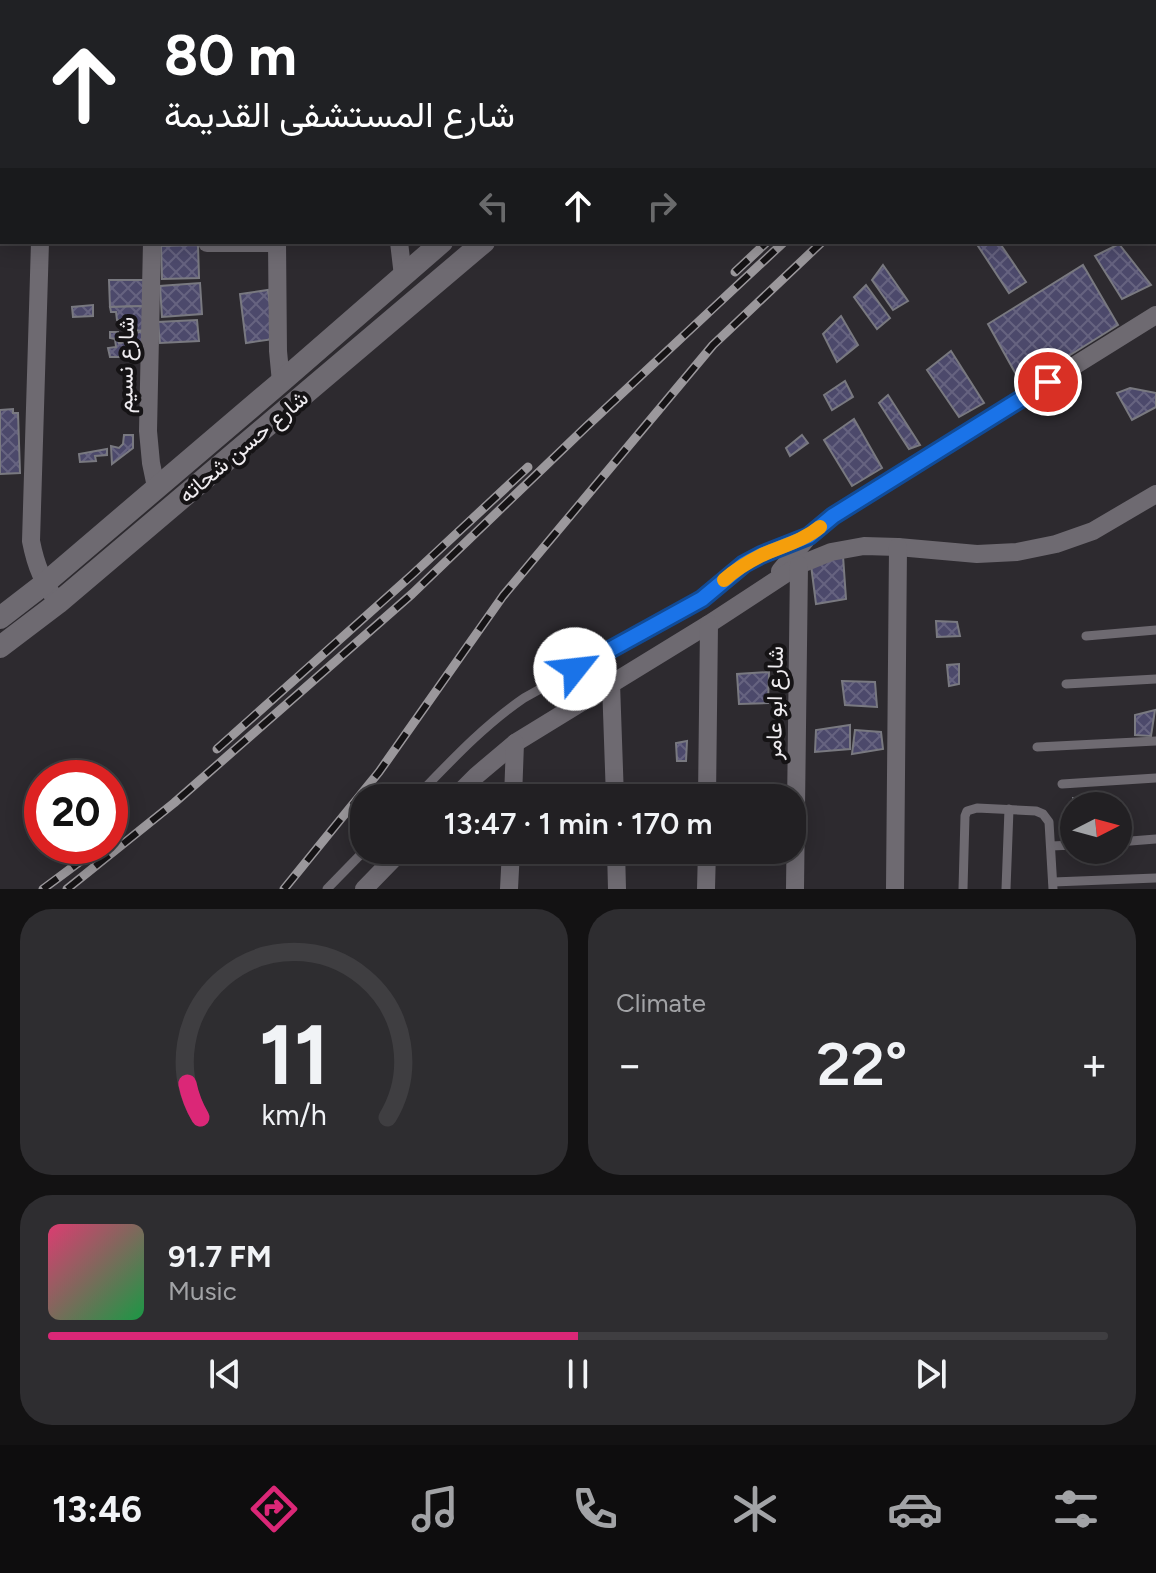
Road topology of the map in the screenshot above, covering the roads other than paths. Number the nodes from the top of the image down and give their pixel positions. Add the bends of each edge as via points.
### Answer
1 (40, 244) edge
2 (152, 244) edge
3 (277, 244) edge
4 (399, 244) edge
5 (440, 244) edge
6 (482, 244) edge
7 (403, 276) junction
8 (1156, 315) edge
9 (281, 382) junction
10 (156, 487) junction
11 (1156, 494) edge
12 (809, 536) junction
13 (898, 547) junction
14 (799, 565) junction
15 (44, 584) junction
16 (770, 584) junction
17 (58, 603) junction
18 (0, 618) edge
19 (709, 624) junction
20 (1156, 630) edge
21 (1086, 636) dead end
22 (0, 647) edge
23 (1156, 679) edge
24 (611, 683) junction
25 (1066, 684) dead end
26 (1156, 741) edge
27 (515, 743) junction
28 (1037, 747) dead end
29 (1156, 778) edge
30 (429, 784) edge
31 (468, 784) edge
32 (514, 784) edge
33 (615, 784) edge
34 (707, 784) edge
35 (1062, 784) dead end
36 (1009, 809) junction
37 (1156, 839) edge
38 (1132, 841) edge
39 (1051, 846) junction
40 (1060, 846) edge
41 (351, 864) edge
42 (388, 864) edge
43 (510, 864) edge
44 (616, 864) edge
45 (707, 864) edge
46 (1156, 878) edge
47 (1053, 885) edge
48 (327, 889) edge
49 (364, 889) edge
50 (509, 889) edge
51 (617, 889) edge
52 (706, 889) edge
53 (795, 889) edge
54 (895, 889) edge
55 (963, 889) edge
56 (1006, 889) edge

1 - 15 street via 31,541
2 - 10 street, شارع نسيم via 148,431
3 - 9 street
4 - 7 street
5 - 7 main road, شارع حسن شحاته
6 - 17 main road, شارع حسن شحاته
7 - 9 main road, شارع حسن شحاته
8 - 12 street
9 - 10 main road, شارع حسن شحاته
10 - 15 main road, شارع حسن شحاته
11 - 13 street via 1093,531 1056,544 977,554
12 - 16 street
12 - 30 lane via 744,564 702,599 524,698 481,731
13 - 14 street via 864,546
13 - 54 street
14 - 16 street
14 - 53 street, شارع ابو عامر
15 - 17 street
15 - 18 main road, شارع حسن شحاته
16 - 19 street
17 - 22 main road, شارع حسن شحاته
19 - 24 street
19 - 34 street
20 - 21 lane
23 - 25 lane
24 - 27 street
24 - 33 street
26 - 28 lane
27 - 31 street
27 - 32 street
29 - 35 lane
36 - 39 lane via 1043,814
36 - 55 lane via 967,811
36 - 56 lane
37 - 38 lane
39 - 40 lane
39 - 47 lane
41 - 48 lane
42 - 49 street
43 - 50 street
44 - 51 street
45 - 52 street
46 - 47 lane

